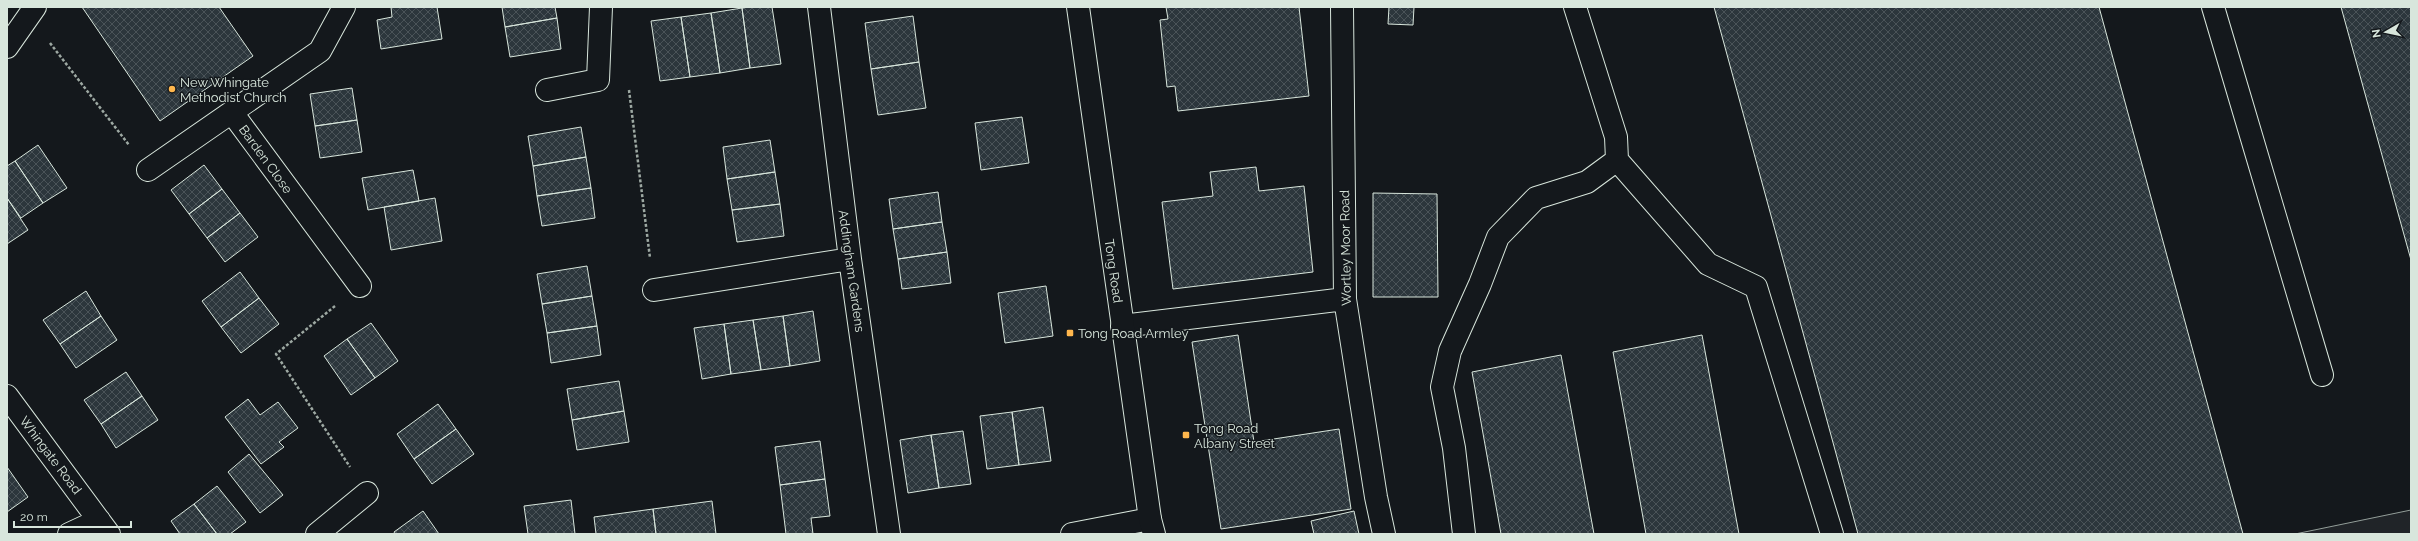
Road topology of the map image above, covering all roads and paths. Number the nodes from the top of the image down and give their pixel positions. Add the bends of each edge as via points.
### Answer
1 (344, 7) edge
2 (601, 7) edge
3 (819, 7) edge
4 (1078, 7) edge
5 (1342, 7) edge
6 (1575, 7) edge
7 (2213, 7) edge
8 (32, 11) edge
9 (7, 47) edge
10 (598, 80) junction
11 (547, 90) dead end
12 (233, 114) junction
13 (1617, 160) junction
14 (148, 170) joint
15 (850, 259) junction
16 (360, 286) joint
17 (654, 290) joint
18 (1345, 299) junction
19 (1122, 326) junction
20 (2322, 375) dead end
21 (7, 396) edge
22 (367, 493) joint
23 (1152, 526) edge
24 (104, 527) edge
25 (69, 534) edge
26 (317, 534) edge
27 (889, 534) edge
28 (1072, 534) edge
29 (1384, 534) edge
30 (1464, 534) edge
31 (1832, 534) edge

1 - 12 street via 320,51
2 - 10 street
3 - 15 street, Addingham Gardens
4 - 19 street, Tong Road
5 - 18 street, Wortley Moor Road
6 - 13 street via 1616,136
7 - 20 street
8 - 9 street
8 - 14 path
10 - 11 street
10 - 17 path via 629,89
12 - 14 street, Barden Close
12 - 16 street, Barden Close
13 - 30 street via 1588,182 1536,198 1498,236 1450,351 1442,387 1454,448
13 - 31 street via 1708,264 1756,287
15 - 17 street
15 - 27 street, Addingham Gardens
16 - 22 path via 276,354
18 - 19 street
18 - 29 street, Wortley Moor Road
19 - 23 street, Tong Road
21 - 24 street, Whingate Road
22 - 26 street
23 - 28 street
24 - 25 street

